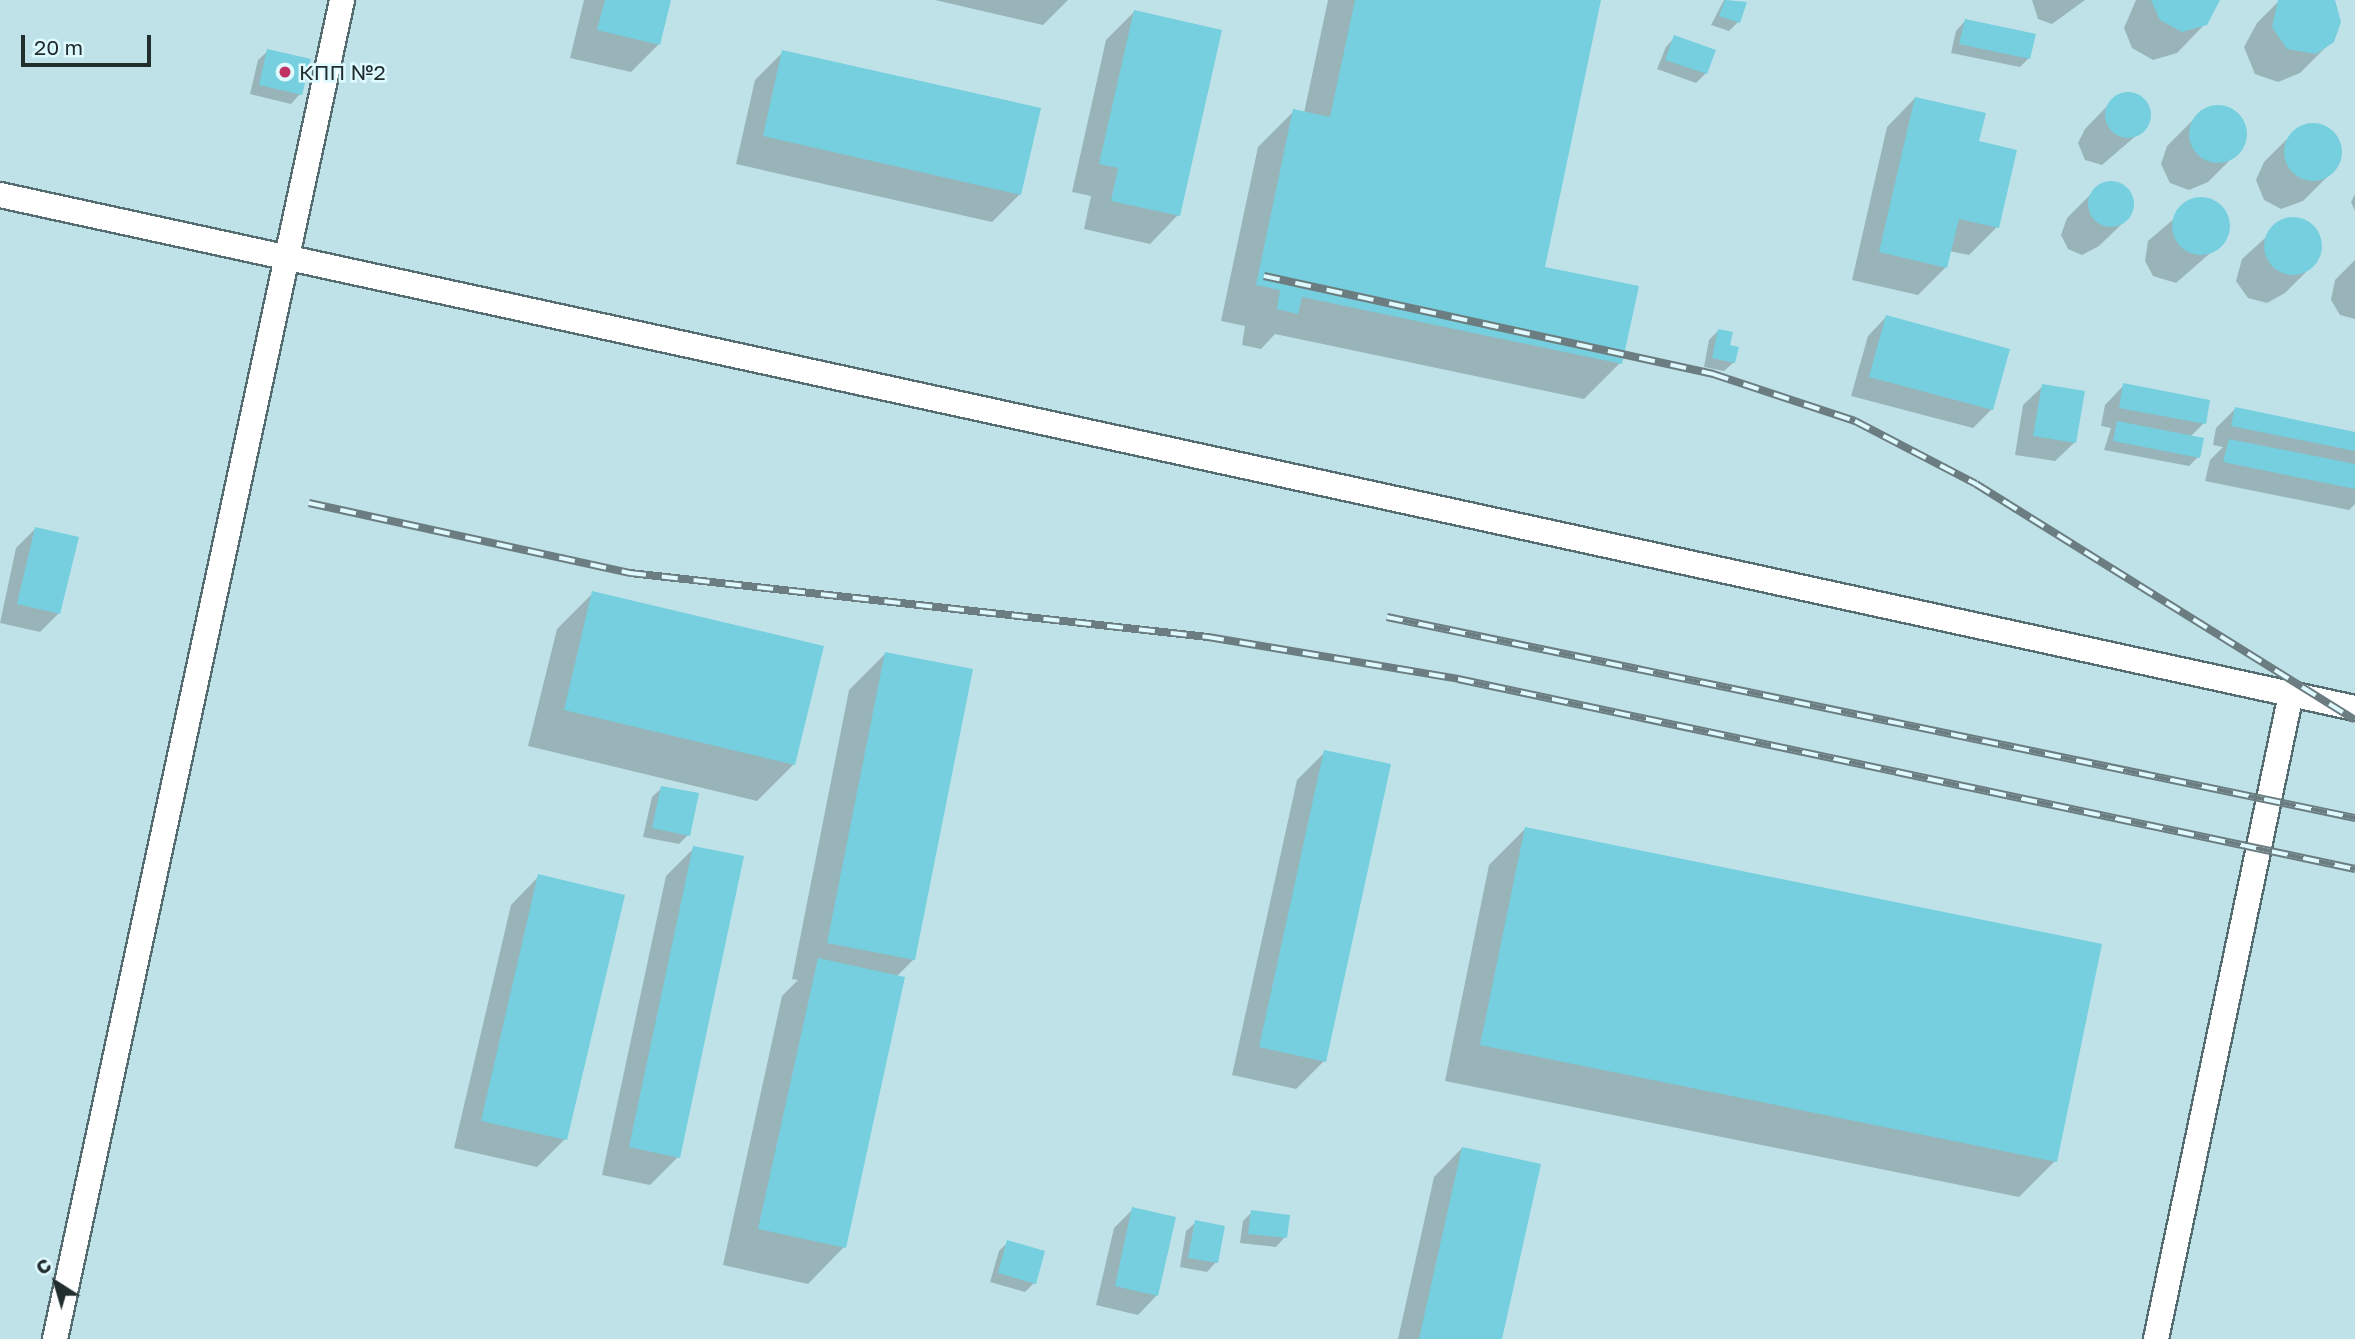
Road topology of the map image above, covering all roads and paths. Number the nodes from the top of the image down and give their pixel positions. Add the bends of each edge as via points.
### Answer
1 (342, 0) edge
2 (0, 195) edge
3 (285, 257) junction
4 (2291, 694) junction
5 (2355, 708) edge
6 (55, 1339) edge
7 (2156, 1339) edge

1 - 3 lane
2 - 3 lane
3 - 4 lane
3 - 6 lane
4 - 5 lane
4 - 7 lane

